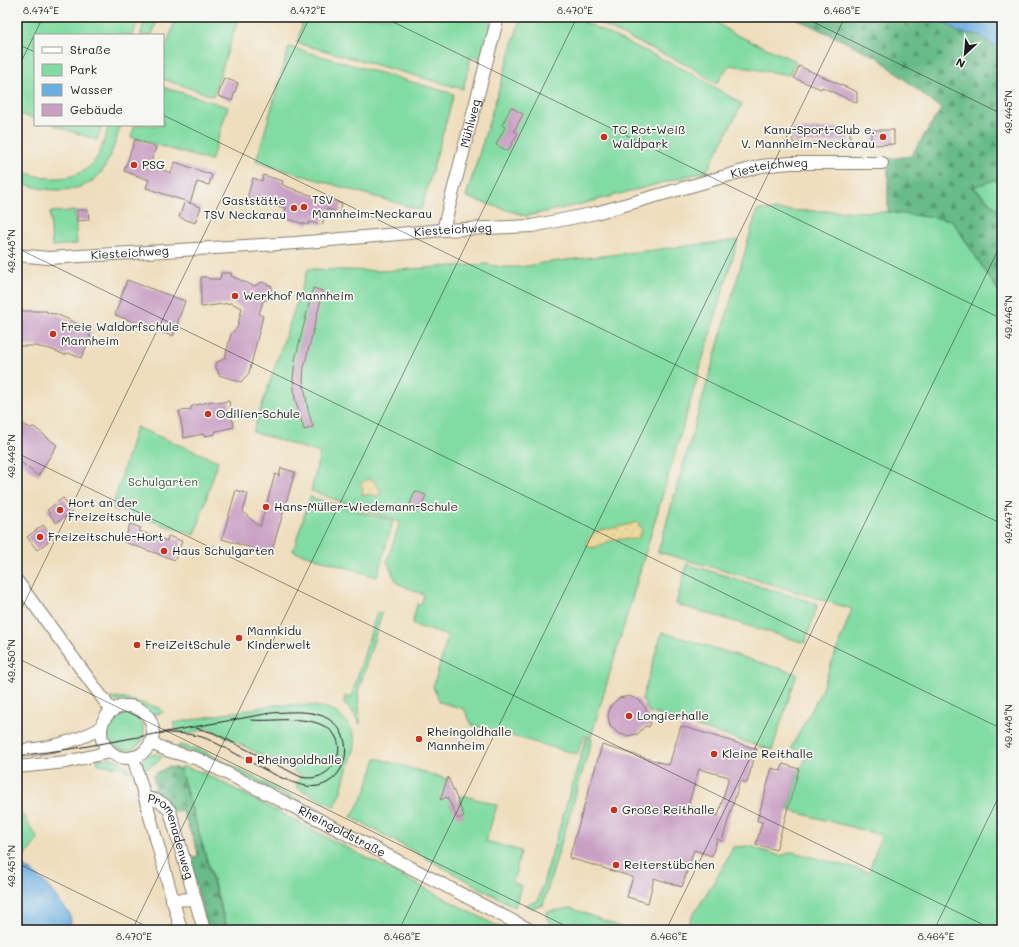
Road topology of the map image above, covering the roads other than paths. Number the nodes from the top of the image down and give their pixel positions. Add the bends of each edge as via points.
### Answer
1 (498, 17) edge
2 (882, 163) dead end
3 (443, 230) junction
4 (17, 255) edge
5 (17, 581) edge
6 (112, 711) junction
7 (101, 728) junction
8 (150, 743) junction
9 (17, 751) edge
10 (110, 752) junction
11 (133, 757) junction
12 (17, 767) edge
13 (145, 798) junction
14 (195, 899) junction
15 (172, 900) junction
16 (180, 930) edge
17 (204, 930) edge
18 (530, 930) edge

1 - 3 street, Mühlweg
2 - 3 street, Kiesteichweg via 790,163 761,166 562,221 532,226
3 - 4 street, Kiesteichweg via 296,243 48,258
5 - 6 street
6 - 7 street via 105,718
6 - 8 street via 130,707 142,712 152,726
7 - 9 street via 54,747
7 - 10 street via 102,738
8 - 11 street via 144,752
8 - 18 street, Rheingoldstraße via 198,758
10 - 11 street via 121,757
10 - 12 street via 66,762
11 - 13 street, Promenadenweg
13 - 14 street, Promenadenweg via 160,801 170,811
13 - 15 street
14 - 15 street, Promenadenweg
14 - 17 street, Promenadenweg
15 - 16 street

